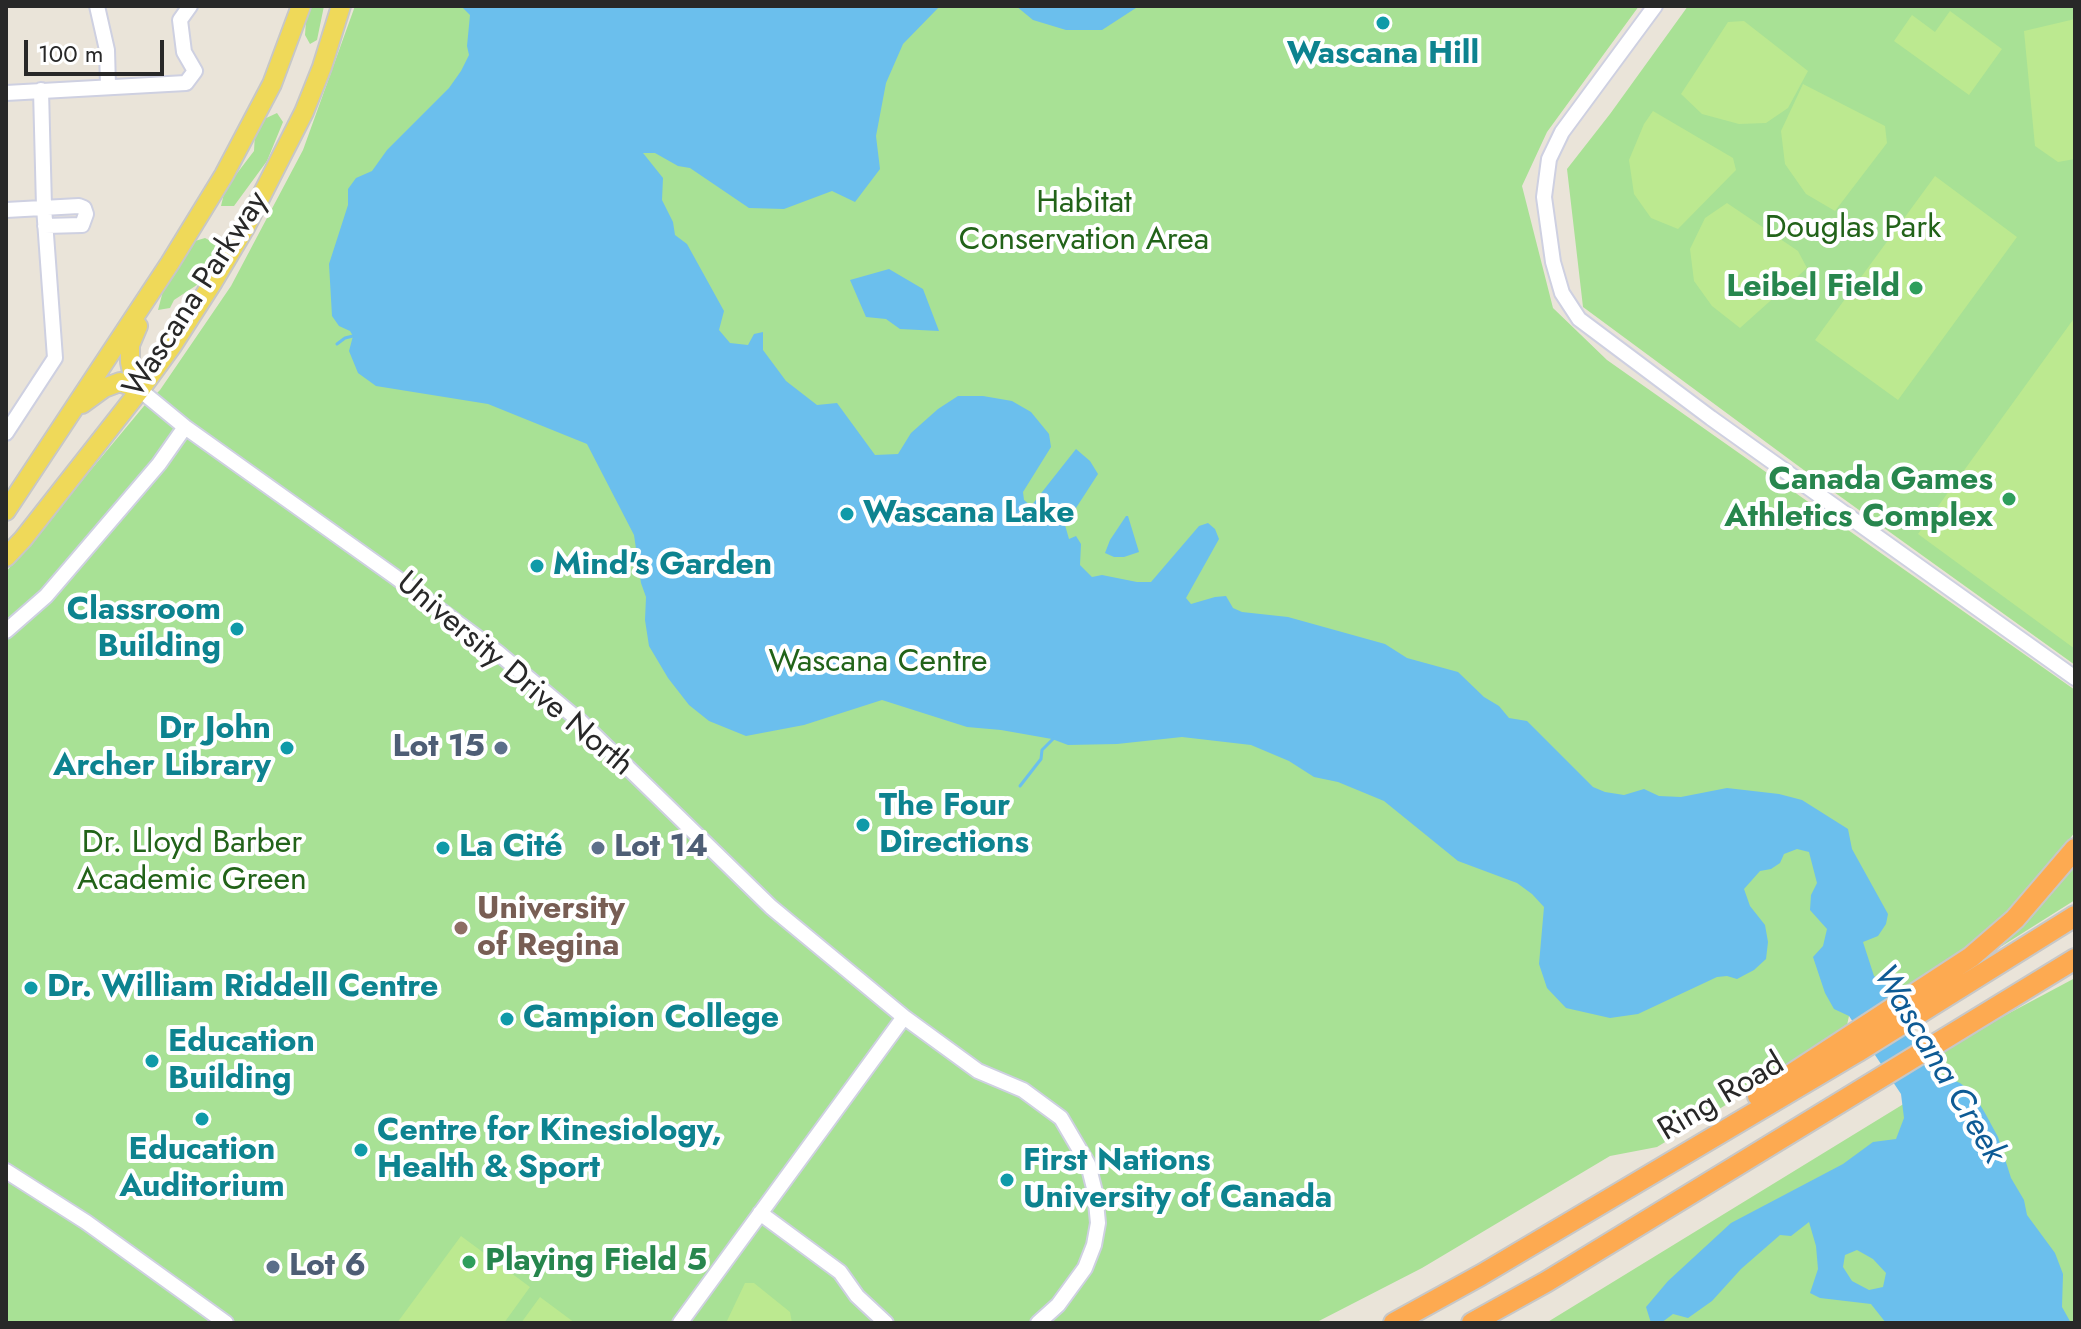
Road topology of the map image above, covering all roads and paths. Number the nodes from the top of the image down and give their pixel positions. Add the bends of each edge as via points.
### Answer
1 (97, 6) edge
2 (190, 6) edge
3 (301, 6) edge
4 (341, 6) edge
5 (1655, 6) edge
6 (108, 86) junction
7 (41, 90) junction
8 (6, 93) edge
9 (44, 207) junction
10 (6, 210) edge
11 (45, 226) junction
12 (170, 263) junction
13 (140, 390) junction
14 (74, 410) junction
15 (185, 427) junction
16 (6, 433) edge
17 (6, 511) edge
18 (6, 557) edge
19 (6, 631) edge
20 (2075, 678) edge
21 (2075, 849) edge
22 (2075, 916) edge
23 (2075, 962) edge
24 (1911, 1008) junction
25 (904, 1017) junction
26 (6, 1171) edge
27 (760, 1213) junction
28 (226, 1323) edge
29 (680, 1323) edge
30 (886, 1323) edge
31 (1038, 1323) edge
32 (1394, 1323) edge
33 (1472, 1323) edge

1 - 6 street
2 - 6 street via 180,20 184,52 195,71 186,83
3 - 12 main road, Wascana Parkway via 251,126
4 - 13 main road, Wascana Parkway via 304,112 270,180 213,282
5 - 20 street via 1555,145 1546,172 1544,197 1562,293 1579,319
6 - 7 street
7 - 8 street
7 - 9 street
9 - 10 street
9 - 11 street
9 - 11 street via 79,206 86,214 82,225
11 - 16 street via 55,358
12 - 13 main road via 130,345 133,377
12 - 14 main road, Wascana Parkway
13 - 14 main road via 120,382
13 - 15 street, University Drive North
13 - 18 main road, Wascana Parkway
14 - 17 main road, Wascana Parkway
15 - 19 street via 46,596
15 - 25 street, University Drive North via 497,652 581,722 771,907
21 - 24 highway via 1993,940
22 - 24 highway
23 - 33 highway, Ring Road
24 - 32 highway via 1481,1275
25 - 27 street
25 - 31 street, University Drive North via 978,1071 1044,1103 1061,1118 1088,1164 1098,1223 1094,1245 1075,1283
26 - 28 street
27 - 29 street
27 - 30 street via 840,1272

